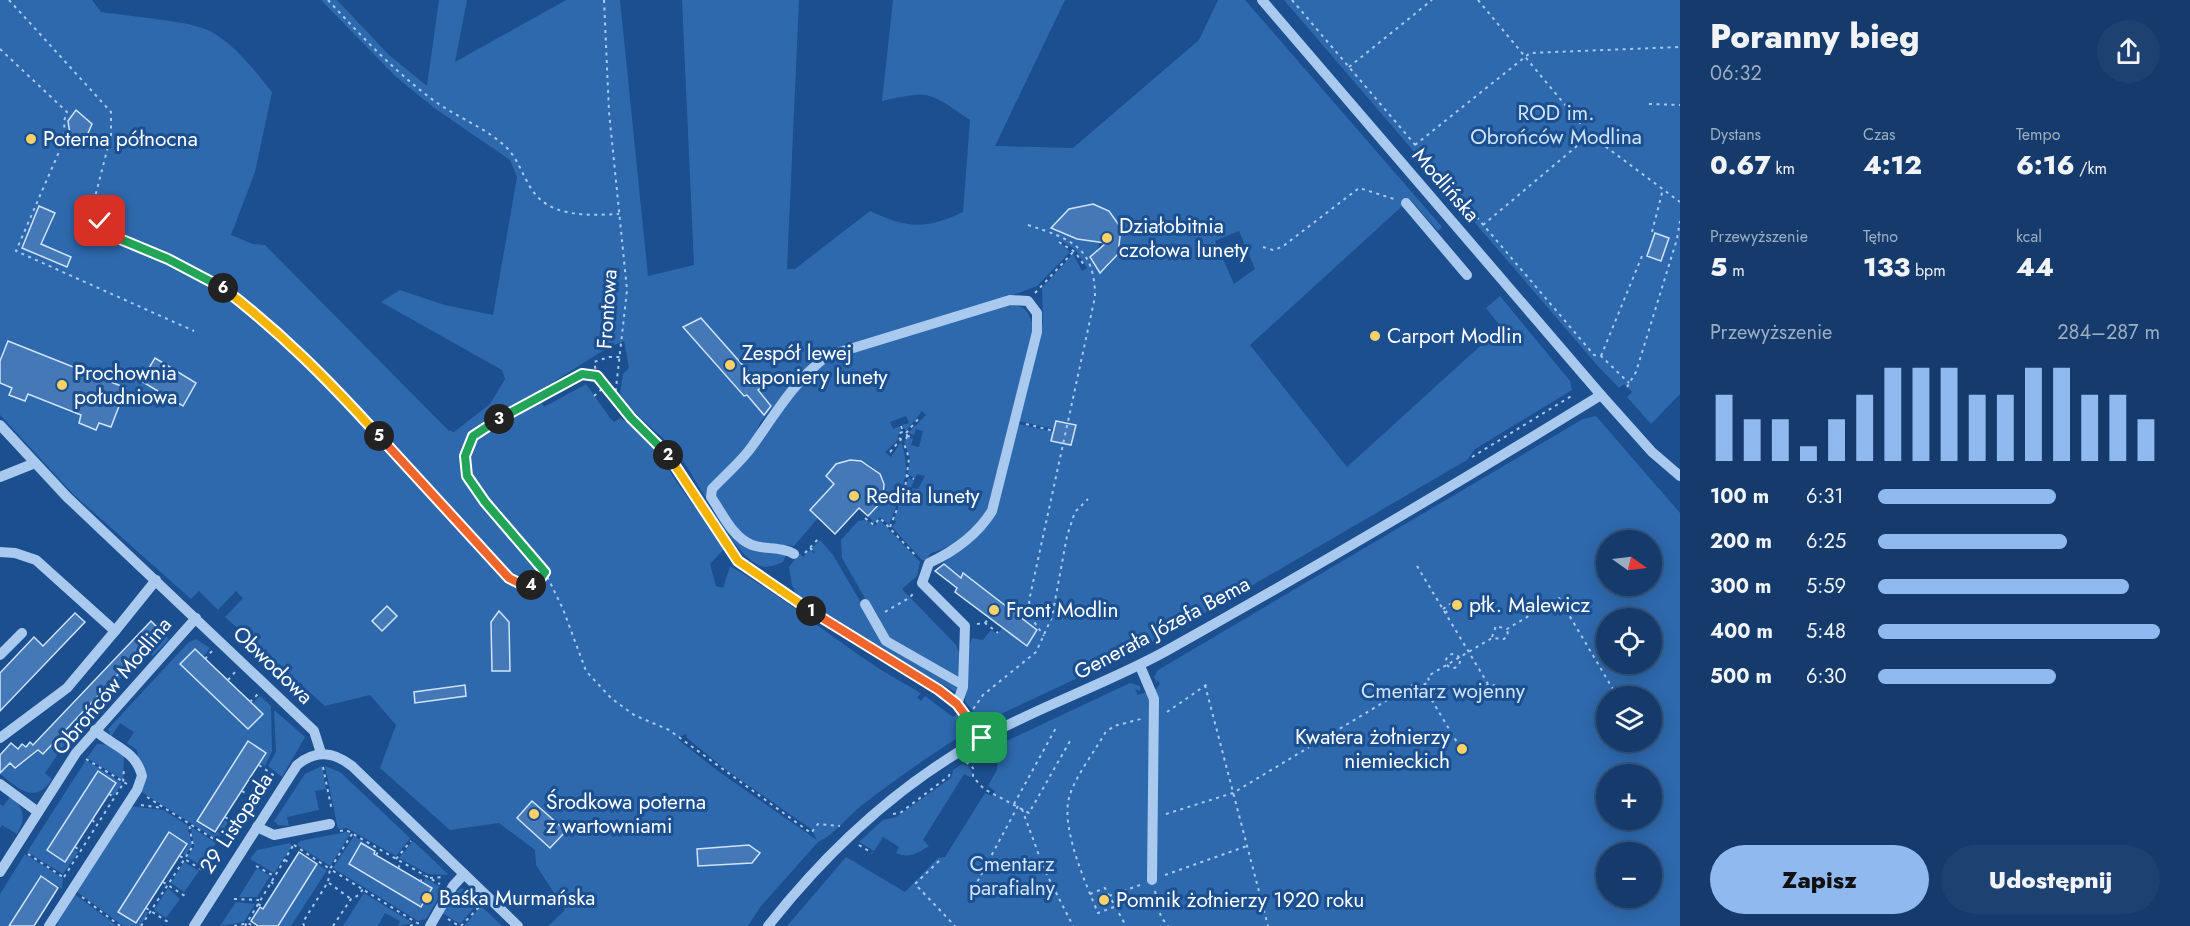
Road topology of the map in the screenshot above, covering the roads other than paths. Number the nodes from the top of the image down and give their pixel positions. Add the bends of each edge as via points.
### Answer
1 (1262, 0) edge
2 (1406, 203) road end
3 (1467, 275) dead end
4 (1601, 395) junction
5 (0, 425) edge
6 (35, 463) junction
7 (1680, 476) edge
8 (0, 477) edge
9 (0, 552) edge
10 (794, 554) dead end
11 (156, 580) junction
12 (865, 604) dead end
13 (196, 618) junction
14 (115, 631) junction
15 (22, 633) dead end
16 (0, 655) edge
17 (1140, 666) junction
18 (963, 685) junction
19 (957, 704) road end
20 (95, 730) junction
21 (0, 738) edge
22 (322, 759) junction
23 (0, 784) edge
24 (38, 812) junction
25 (332, 822) road end
26 (258, 827) junction
27 (0, 872) edge
28 (464, 874) junction
29 (1152, 880) road end
30 (429, 923) edge
31 (49, 926) edge
32 (194, 926) edge
33 (518, 926) edge
34 (768, 926) edge

1 - 4 street, Modlińska
2 - 3 street
4 - 7 street, Modlińska via 1652,452
4 - 17 street, Generała Józefa Bema
5 - 6 street, Obwodowa
6 - 8 street
6 - 11 street, Obwodowa
9 - 14 street via 36,560
10 - 18 street via 751,544 740,537 711,497 712,489 752,446 815,365 827,356 1010,300 1028,301 1037,313 1036,332 992,511 981,528 947,555 929,563 922,583 965,626
11 - 13 street, Obwodowa
11 - 14 street
12 - 18 street via 886,641
13 - 20 street, Obrońców Modlina
13 - 22 street, Obwodowa via 314,731
14 - 21 street via 67,688
15 - 16 street
17 - 29 street via 1158,714
17 - 34 street, Generała Józefa Bema via 982,738 921,776 834,848
18 - 19 street
20 - 24 street, Obrońców Modlina
20 - 31 street via 125,750 142,776
22 - 26 street, 29 Listopada via 307,757 297,765
22 - 28 street via 342,759 352,766
23 - 24 street
24 - 27 street, Obrońców Modlina
25 - 26 street via 274,835
26 - 32 street, 29 Listopada
28 - 30 street
28 - 33 street

